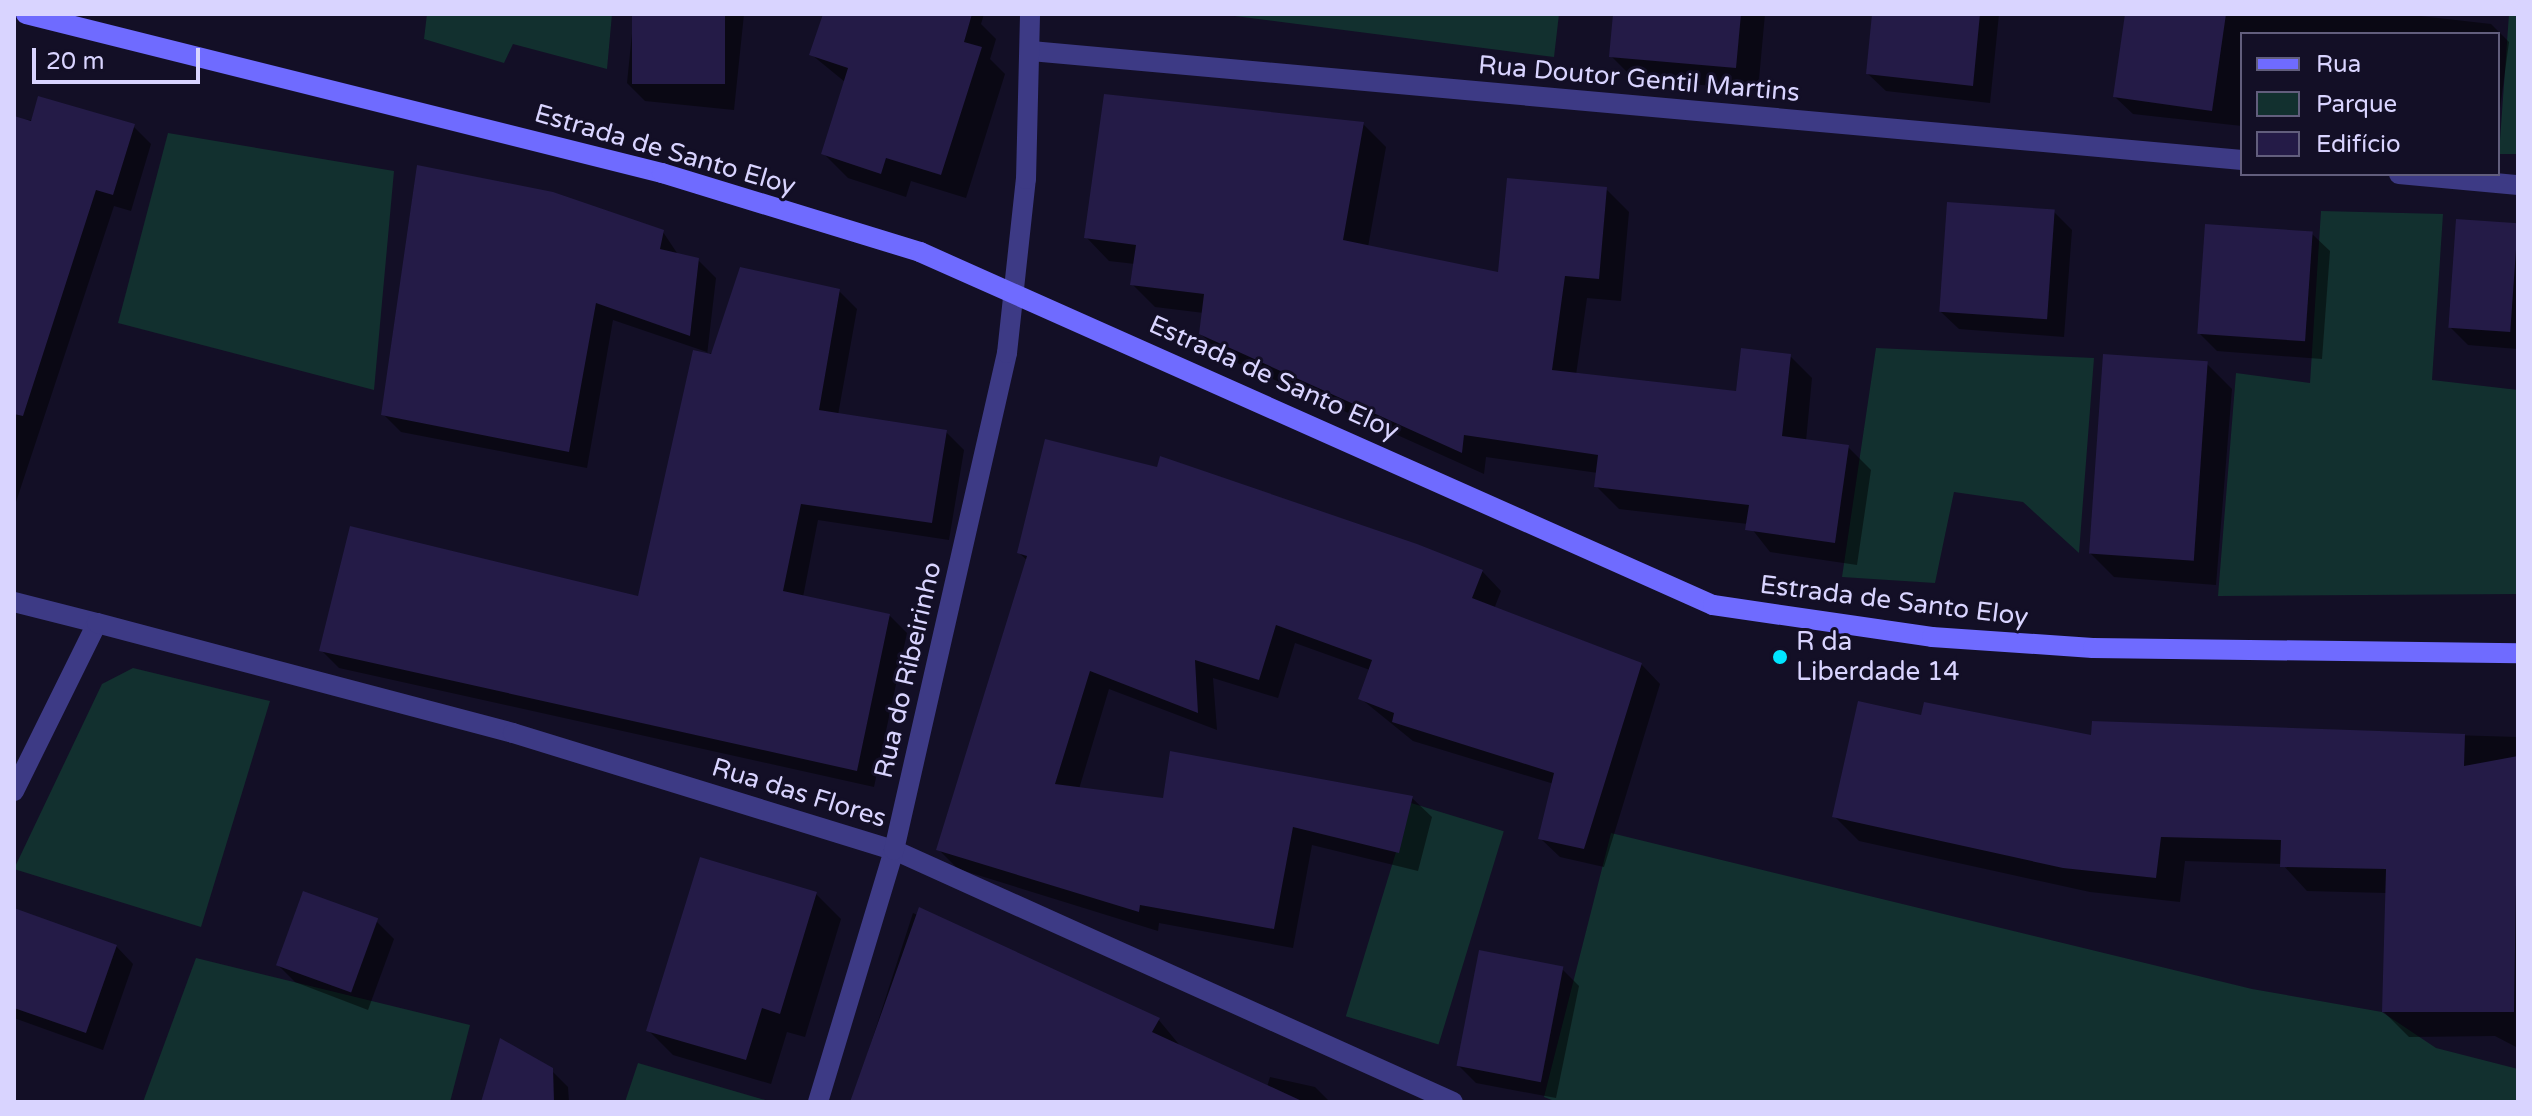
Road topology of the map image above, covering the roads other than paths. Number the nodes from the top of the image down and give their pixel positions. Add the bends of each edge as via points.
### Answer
1 (26, 14) edge
2 (1030, 14) edge
3 (1031, 51) junction
4 (2240, 160) edge
5 (2421, 176) edge
6 (2518, 185) edge
7 (1015, 290) junction
8 (14, 602) edge
9 (97, 623) junction
10 (2518, 653) edge
11 (14, 791) edge
12 (894, 850) junction
13 (818, 1102) edge
14 (1453, 1102) edge

1 - 7 main road, Estrada de Santo Eloy via 662,173 920,252
2 - 3 street, Rua do Ribeirinho
3 - 4 street, Rua Doutor Gentil Martins
3 - 7 street, Rua do Ribeirinho
5 - 6 street
7 - 10 main road, Estrada de Santo Eloy via 1713,605 1932,637 2093,648
7 - 12 street, Rua do Ribeirinho via 1007,353
8 - 9 street, Rua das Flores
9 - 11 street
9 - 12 street, Rua das Flores via 513,733
12 - 13 street, Rua do Ribeirinho
12 - 14 street, Rua das Flores

